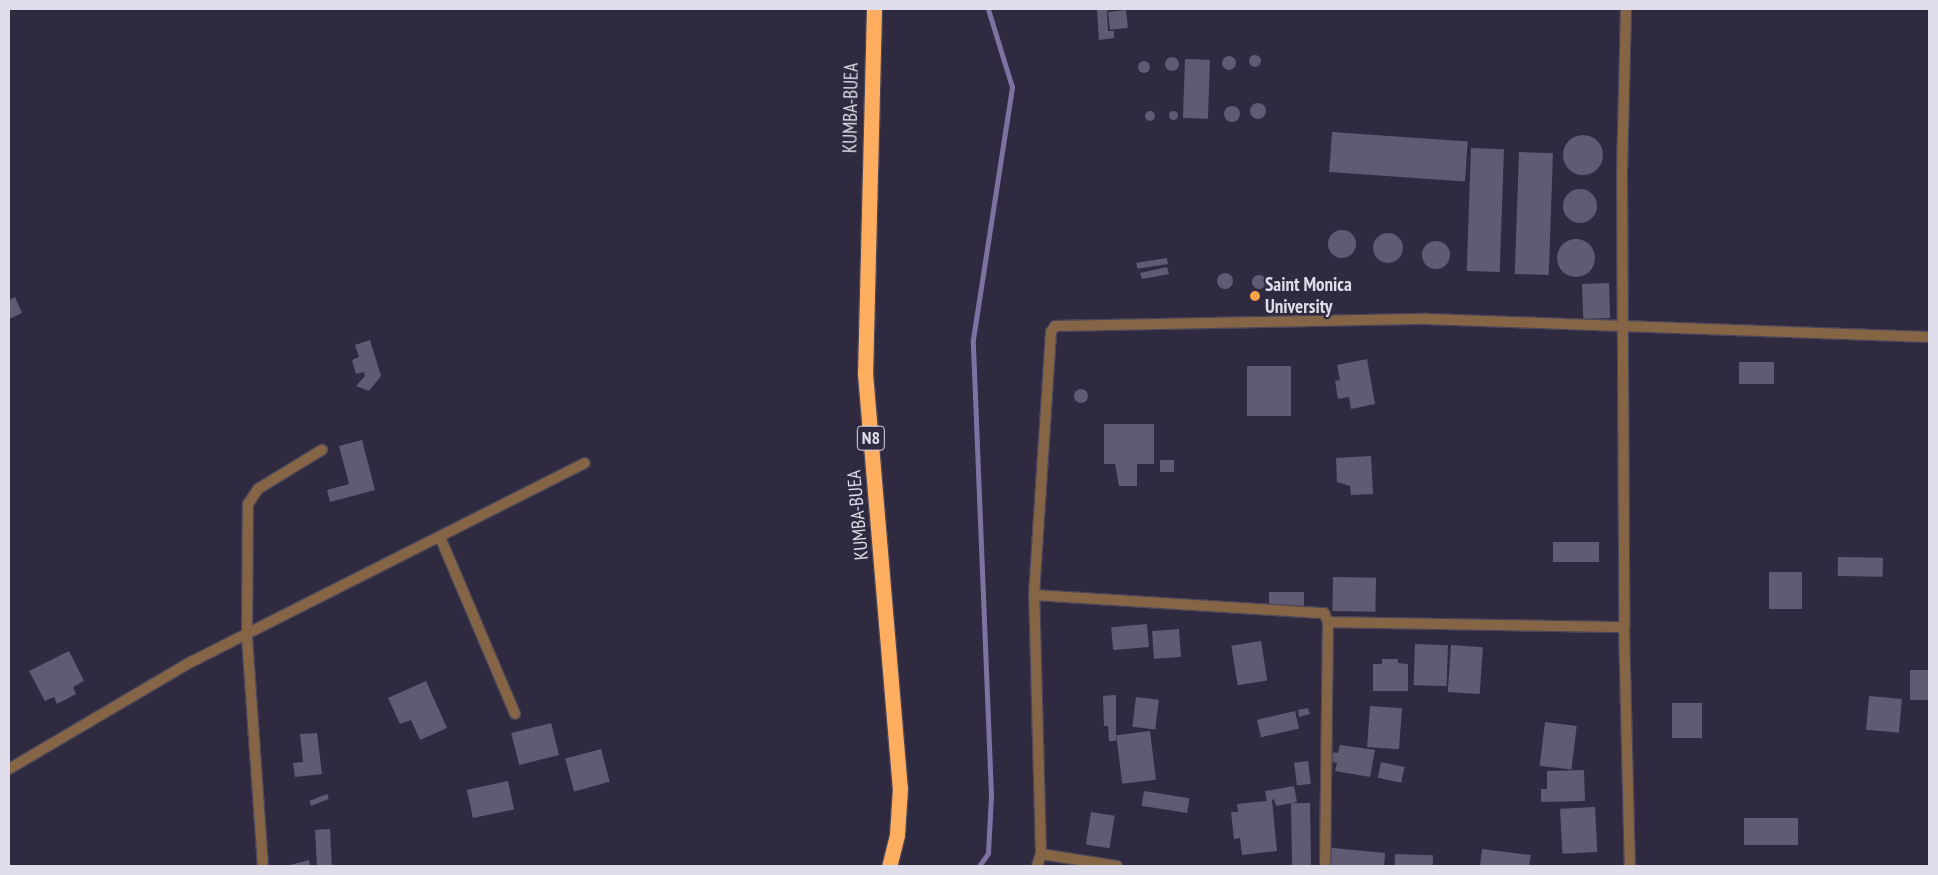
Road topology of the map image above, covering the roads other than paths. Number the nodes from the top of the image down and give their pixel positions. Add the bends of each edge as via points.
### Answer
1 (874, 9) edge
2 (1626, 9) edge
3 (1623, 324) junction
4 (1929, 337) edge
5 (322, 450) dead end
6 (585, 463) dead end
7 (440, 537) junction
8 (1034, 595) junction
9 (1328, 622) junction
10 (1624, 627) junction
11 (247, 636) junction
12 (515, 714) dead end
13 (9, 769) edge
14 (1041, 854) junction
15 (264, 866) edge
16 (889, 866) edge
17 (1037, 866) edge
18 (1117, 866) edge
19 (1325, 866) edge
20 (1630, 866) edge

1 - 16 highway, KUMBA-BUEA / N8 via 865,373 900,788 897,835
2 - 3 street
3 - 4 street
3 - 8 street via 1427,319 1055,326 1052,332
3 - 10 street
5 - 11 street via 258,488 248,504
6 - 7 street
7 - 11 street
7 - 12 street
8 - 9 street via 1319,610
8 - 14 street
9 - 10 street
9 - 19 street
10 - 20 street
11 - 13 street via 191,662
11 - 15 street
14 - 17 street
14 - 18 street

